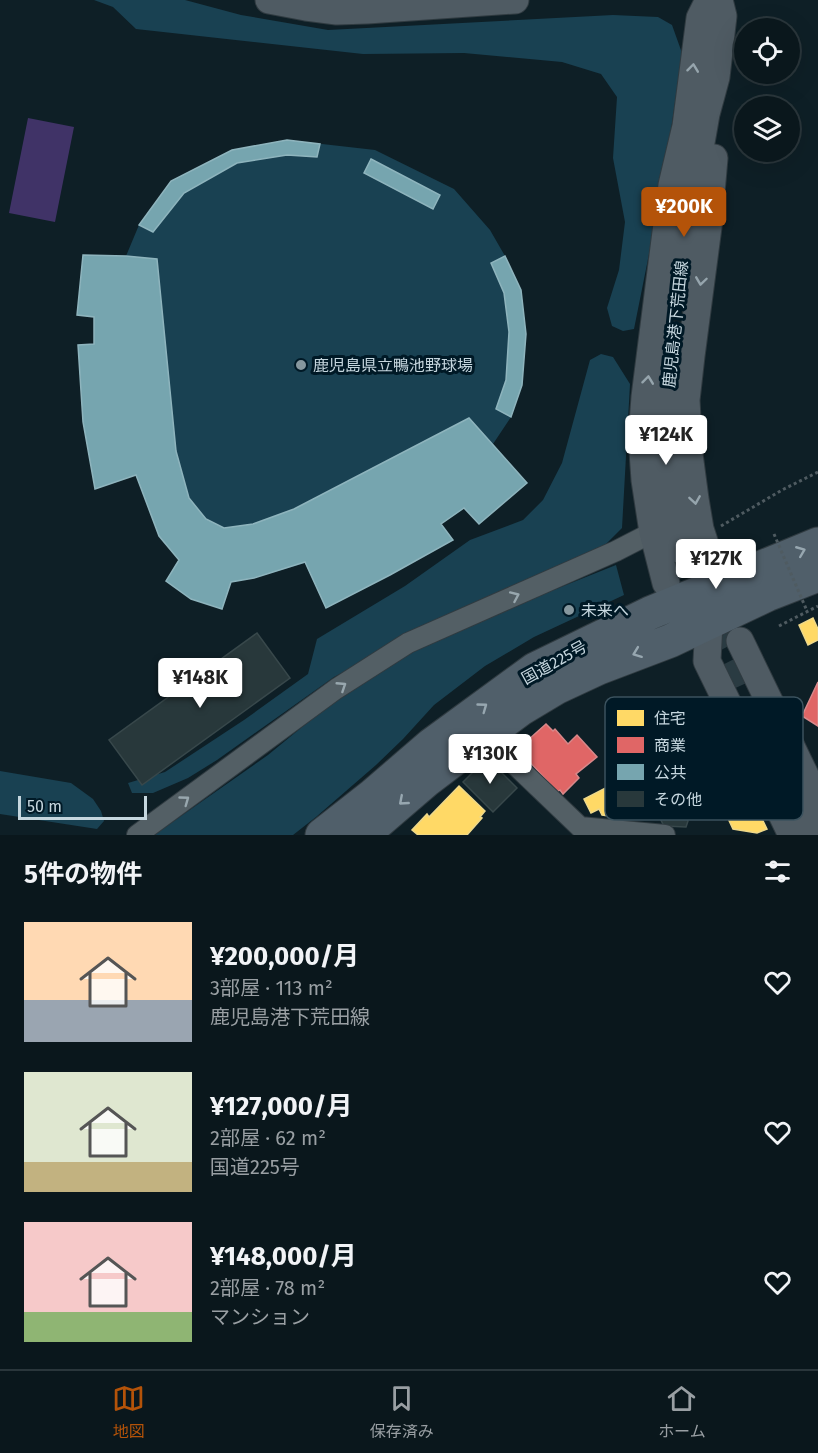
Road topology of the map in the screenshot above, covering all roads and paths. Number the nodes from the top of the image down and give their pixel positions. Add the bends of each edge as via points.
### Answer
1 (269, 0) edge
2 (515, 0) edge
3 (709, 0) edge
4 (719, 0) edge
5 (338, 5) edge
6 (716, 77) junction
7 (686, 126) junction
8 (684, 240) junction
9 (818, 471) edge
10 (720, 527) dead end
11 (653, 532) junction
12 (774, 534) dead end
13 (818, 544) edge
14 (679, 549) tunnel mouth
15 (818, 575) edge
16 (666, 583) junction
17 (767, 595) junction
18 (705, 601) junction
19 (818, 606) edge
20 (807, 611) junction
21 (650, 613) junction
22 (779, 626) dead end
23 (740, 641) junction
24 (707, 661) junction
25 (725, 697) edge
26 (764, 697) edge
27 (485, 736) junction
28 (808, 800) tunnel mouth
29 (785, 820) tunnel mouth
30 (137, 835) edge
31 (322, 835) edge
32 (363, 835) edge
33 (665, 835) edge
34 (792, 835) edge
35 (816, 835) edge

1 - 5 main road via 306,7
2 - 5 main road via 388,9
7 -> 3 main road, 鹿児島港下荒田線 via 700,18
4 - 6 main road, 鹿児島港下荒田線 via 723,16
6 - 8 main road, 鹿児島港下荒田線
6 -> 18 main road, 鹿児島港下荒田線 via 718,117 708,227 686,400
7 - 8 main road, 鹿児島港下荒田線
11 -> 7 main road, 鹿児島港下荒田線 via 642,437 645,397 672,185
8 - 14 main road, 鹿児島港下荒田線 via 668,367 665,440 670,507
9 - 10 path
11 - 16 main road, 鹿児島港下荒田線
30 -> 11 street via 336,689 408,643
12 - 20 path, bridge
18 -> 13 highway, 国道225号
15 - 17 highway, 国道225号
16 - 18 main road
16 - 21 main road
17 - 18 highway, 国道225号
17 - 23 main road
18 - 21 highway, 国道225号
18 - 23 main road
18 - 24 main road
18 - 24 main road
18 -> 27 highway, 国道225号 via 598,668 556,688
19 - 20 path
20 - 22 path
31 -> 21 highway, 国道225号 via 431,745 535,669
23 - 26 main road
24 - 25 main road
27 -> 32 highway, 国道225号
27 - 33 street via 580,827
28 - 35 main road
29 - 34 main road

